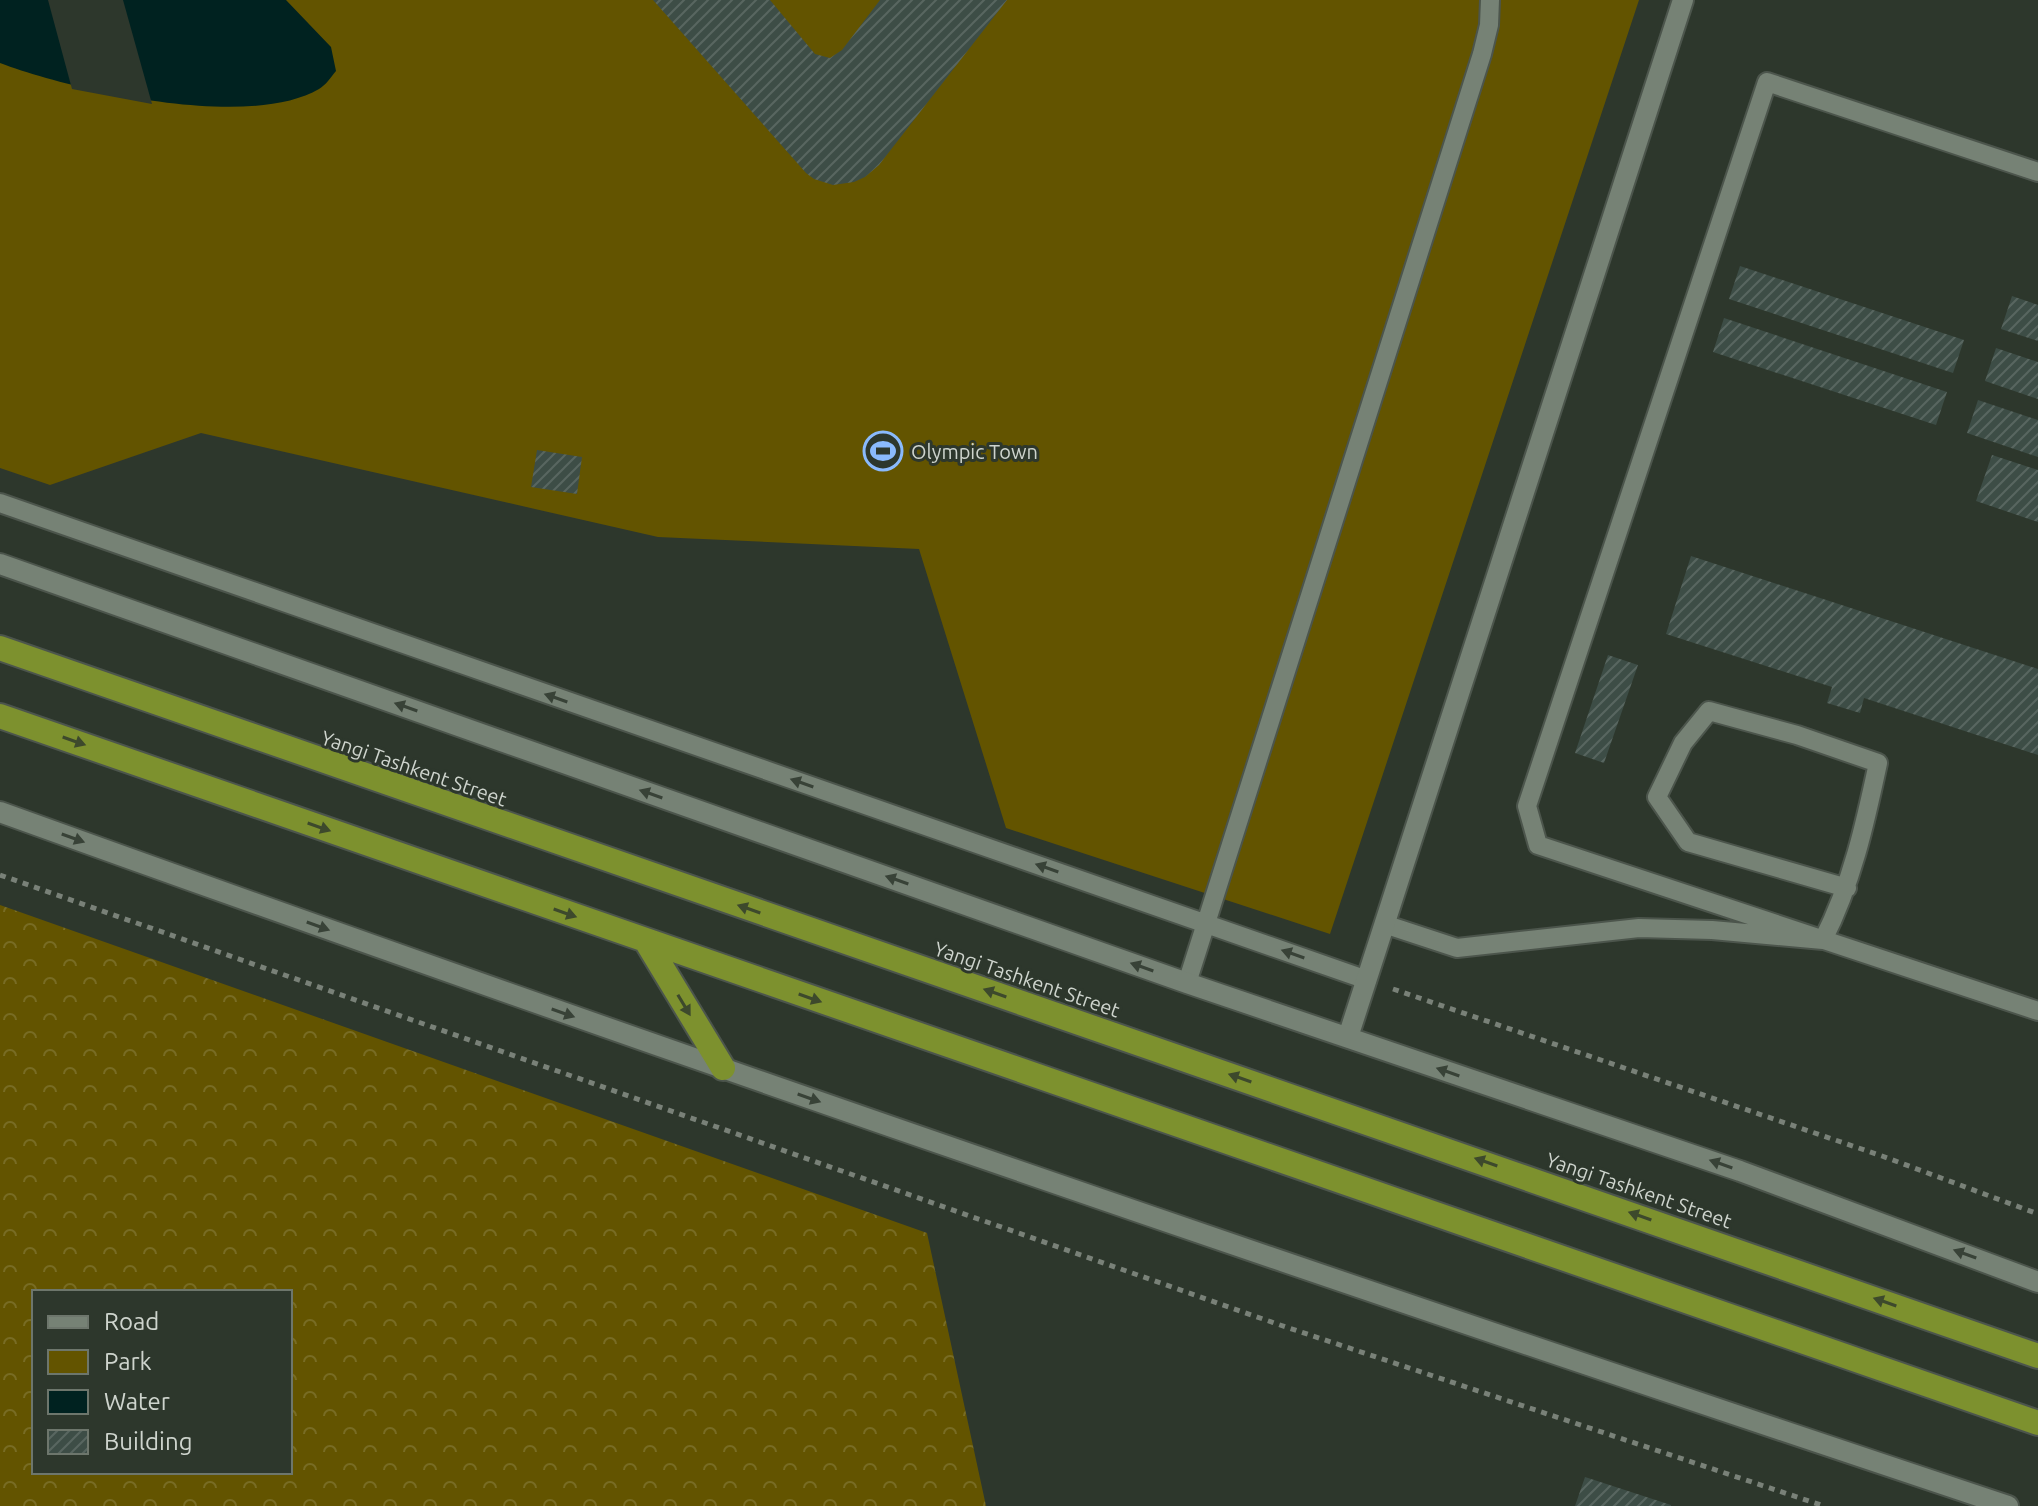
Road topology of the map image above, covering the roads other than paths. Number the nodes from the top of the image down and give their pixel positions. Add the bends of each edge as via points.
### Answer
1 (1490, 0) edge
2 (1683, 0) edge
3 (2038, 172) edge
4 (0, 503) edge
5 (0, 564) edge
6 (0, 648) edge
7 (0, 716) edge
8 (0, 812) edge
9 (1847, 888) junction
10 (1206, 923) junction
11 (1384, 924) junction
12 (1823, 940) junction
13 (646, 941) junction
14 (1367, 980) junction
15 (1187, 983) junction
16 (2038, 1011) edge
17 (1348, 1037) junction
18 (723, 1068) junction
19 (2038, 1282) edge
20 (2038, 1356) edge
21 (2038, 1423) edge
22 (2008, 1506) edge

1 - 10 lane via 1482,54
2 - 11 main road
3 - 12 lane via 1767,82 1527,806 1538,845
10 -> 4 lane
15 -> 5 main road
20 -> 6 highway, Yangi Tashkent Street
7 -> 13 highway
8 -> 18 main road
9 - 9 lane via 1688,842 1657,797 1683,743 1709,711 1878,763
9 - 12 lane
14 -> 10 lane
10 - 15 lane
11 - 12 lane via 1457,948 1639,928
11 - 14 main road
12 - 16 lane
13 -> 18 highway
13 -> 21 highway
14 - 17 main road
15 - 17 main road
19 -> 17 main road via 1740,1171
18 -> 22 main road

